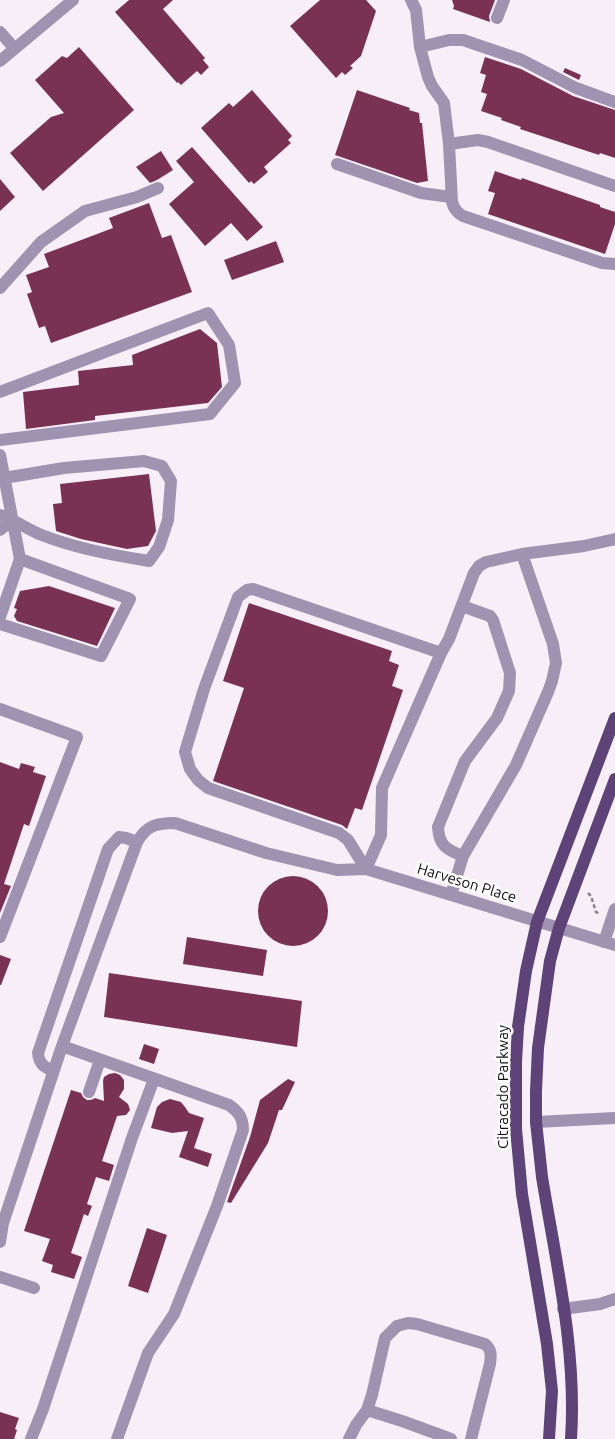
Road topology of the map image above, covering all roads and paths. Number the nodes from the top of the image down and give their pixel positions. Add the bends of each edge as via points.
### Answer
1 (73, 0) edge
2 (411, 0) edge
3 (504, 0) edge
4 (497, 18) dead end
5 (0, 32) edge
6 (420, 47) junction
7 (14, 48) junction
8 (0, 61) edge
9 (615, 102) edge
10 (449, 144) junction
11 (338, 164) dead end
12 (615, 186) edge
13 (158, 188) dead end
14 (452, 197) junction
15 (615, 264) edge
16 (0, 288) edge
17 (0, 392) edge
18 (0, 440) edge
19 (0, 455) edge
20 (4, 478) junction
21 (6, 517) edge
22 (0, 530) edge
23 (615, 539) edge
24 (522, 554) junction
25 (20, 559) junction
26 (462, 606) junction
27 (0, 617) edge
28 (0, 624) edge
29 (442, 653) junction
30 (0, 709) edge
31 (615, 718) edge
32 (615, 780) edge
33 (137, 842) junction
34 (463, 856) junction
35 (366, 869) junction
36 (588, 893) dead end
37 (451, 895) junction
38 (613, 914) edge
39 (537, 922) junction
40 (559, 928) junction
41 (0, 937) edge
42 (610, 944) edge
43 (62, 1046) junction
44 (100, 1060) junction
45 (54, 1071) junction
46 (154, 1079) junction
47 (89, 1092) dead end
48 (615, 1118) edge
49 (536, 1122) junction
50 (0, 1242) edge
51 (0, 1277) edge
52 (34, 1288) dead end
53 (615, 1300) edge
54 (563, 1310) junction
55 (367, 1410) junction
56 (31, 1439) edge
57 (117, 1439) edge
58 (349, 1439) edge
59 (454, 1439) edge
60 (470, 1439) edge
61 (549, 1439) edge
62 (570, 1439) edge

1 - 7 street
2 - 6 street via 416,10
3 - 4 street
5 - 7 street
6 - 9 street via 463,40 522,60 576,88
6 - 10 street via 428,77 444,103
7 - 8 street
10 - 12 street via 478,140 488,142
10 - 14 street
11 - 14 street via 421,193
13 - 16 street via 85,212 40,242
14 - 15 street via 454,208 464,216 602,263
17 - 18 street via 208,313 229,345 235,383 210,414
19 - 20 street
20 - 21 street
20 - 21 street via 64,468 144,461 162,466 171,481 168,520 159,547 149,561 76,547
21 - 22 street
21 - 25 street
23 - 24 street
24 - 26 street via 479,566
24 - 34 street via 556,654 555,672 523,752
25 - 27 street
25 - 28 street via 130,599 101,656
26 - 29 street
26 - 34 street via 493,620 510,673 507,698 497,718 465,761 438,827 444,846
29 - 35 street via 382,788 381,835
29 - 35 street via 252,589 238,598 204,690 185,752 190,769 198,780 208,788 340,833
30 - 41 street via 77,737
31 - 39 main road, Citracado Parkway
32 - 40 main road
33 - 35 street, Harveson Place via 148,828 175,823 266,853 328,868
33 - 43 street
33 - 45 street via 119,837 108,849 38,1053 44,1068
34 - 37 street
35 - 37 street, Harveson Place
36 - 38 path via 596,913
37 - 39 street, Harveson Place
38 - 42 street
39 - 40 street, Harveson Place
39 - 61 main road, Citracado Parkway via 518,1027 516,1129 522,1194 547,1344 552,1391
40 - 42 street, Harveson Place
40 - 49 main road via 550,961 538,1048
43 - 44 street
43 - 45 street
44 - 46 street
44 - 47 street
45 - 50 street via 3,1223
46 - 56 street
46 - 57 street via 229,1105 243,1120 243,1130 174,1314 148,1353
48 - 49 street
49 - 54 main road
51 - 52 street
53 - 54 street
54 - 62 main road via 570,1359
55 - 58 street
55 - 59 street
55 - 60 street via 385,1338 397,1326 417,1324 490,1348 490,1364

